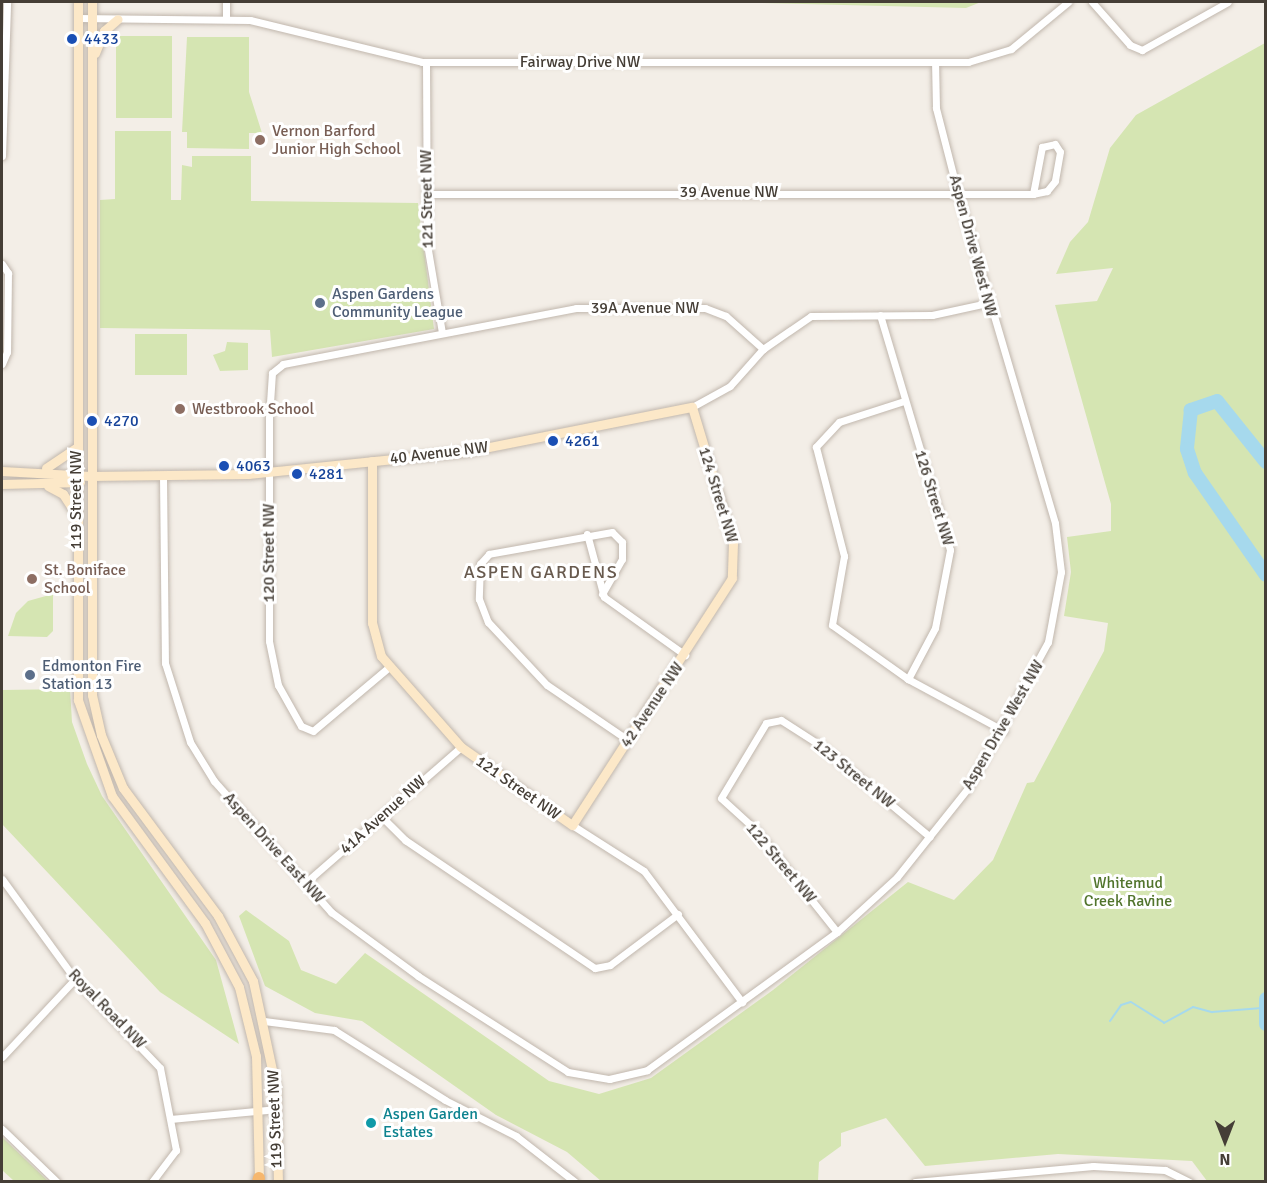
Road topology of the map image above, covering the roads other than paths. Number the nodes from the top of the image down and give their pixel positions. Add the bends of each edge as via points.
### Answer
1 (7, 2) edge
2 (78, 2) edge
3 (92, 2) edge
4 (226, 2) edge
5 (1068, 2) edge
6 (1092, 2) edge
7 (1228, 2) edge
8 (78, 18) junction
9 (92, 18) junction
10 (118, 19) junction
11 (226, 19) junction
12 (4, 51) edge
13 (92, 61) junction
14 (935, 62) junction
15 (426, 63) junction
16 (2, 156) edge
17 (426, 194) junction
18 (958, 194) junction
19 (1033, 194) junction
20 (3, 265) edge
21 (987, 303) junction
22 (880, 315) junction
23 (441, 333) junction
24 (764, 349) junction
25 (2, 363) edge
26 (283, 364) joint
27 (904, 401) junction
28 (692, 407) junction
29 (76, 448) junction
30 (372, 461) junction
31 (2, 471) edge
32 (37, 471) junction
33 (76, 472) junction
34 (269, 472) junction
35 (90, 476) junction
36 (163, 476) junction
37 (2, 484) edge
38 (44, 484) junction
39 (76, 484) junction
40 (75, 513) junction
41 (587, 534) junction
42 (730, 583) joint
43 (602, 594) junction
44 (685, 656) junction
45 (389, 667) junction
46 (908, 679) junction
47 (773, 719) joint
48 (1004, 730) junction
49 (628, 740) junction
50 (461, 747) junction
51 (382, 817) junction
52 (572, 825) junction
53 (930, 837) junction
54 (2, 879) edge
55 (305, 883) junction
56 (678, 914) junction
57 (837, 932) junction
58 (75, 980) junction
59 (742, 1002) junction
60 (264, 1021) junction
61 (251, 1023) junction
62 (2, 1057) edge
63 (601, 1079) joint
64 (259, 1109) junction
65 (277, 1109) junction
66 (171, 1119) junction
67 (2, 1129) edge
68 (259, 1180) edge
69 (57, 1182) edge
70 (152, 1182) edge
71 (278, 1182) edge
72 (575, 1182) edge
73 (915, 1182) edge
74 (1190, 1182) edge

1 - 12 street
2 - 8 main road, 119 Street NW
3 - 9 main road, 119 Street NW
4 - 11 street
5 - 14 street, Fairway Drive NW via 998,56
6 - 7 street via 1130,45 1142,50
8 - 9 street, Fairway Drive NW
8 - 29 main road, 119 Street NW
9 - 10 street, Fairway Drive NW
9 - 13 main road, 119 Street NW
10 - 11 street, Fairway Drive NW
10 - 13 main road via 102,35
11 - 15 street, Fairway Drive NW via 263,22
12 - 16 street
13 - 35 main road, 119 Street NW
14 - 15 street, Fairway Drive NW
14 - 18 street, Aspen Drive West NW via 936,108
15 - 17 street, 121 Street NW
17 - 18 street, 39 Avenue NW
17 - 23 street, 121 Street NW via 428,262
18 - 19 street, 39 Avenue NW
18 - 21 street, Aspen Drive West NW
19 - 19 street via 1042,147 1055,144 1060,152 1055,181 1047,191
20 - 25 street
21 - 22 street via 932,315
21 - 48 street, Aspen Drive West NW via 1049,502 1060,560 1048,642
22 - 24 street via 811,316 797,320
22 - 27 street, 126 Street NW
23 - 24 street, 39A Avenue NW via 576,308 698,307 726,316
23 - 26 street, 39A Avenue NW
24 - 28 street, 40 Avenue NW via 724,390
26 - 34 street, 120 Street NW via 272,373
27 - 46 street, 126 Street NW via 951,557 935,628
27 - 46 street via 839,422 816,447 844,556 831,622 837,633
28 - 30 main road, 40 Avenue NW via 505,445
28 - 42 main road, 124 Street NW via 733,543
29 - 32 main road via 59,464
29 - 33 main road, 119 Street NW
30 - 34 main road, 40 Avenue NW
30 - 45 main road, 121 Street NW via 372,631
31 - 32 main road, 40 Avenue NW
32 - 33 main road, 40 Avenue NW
33 - 35 main road, 40 Avenue NW
33 - 39 main road, 119 Street NW
34 - 36 main road, 40 Avenue NW
34 - 45 street, 120 Street NW via 269,651 287,706 303,728 314,731
35 - 36 main road, 40 Avenue NW
35 - 39 main road, 40 Avenue NW
35 - 60 main road, 119 Street NW via 89,669 101,735 123,788 237,948
36 - 55 street, Aspen Drive East NW via 164,656 190,742 214,781
37 - 38 main road, 40 Avenue NW
38 - 39 main road, 40 Avenue NW
38 - 40 main road via 63,494
39 - 40 main road, 119 Street NW
40 - 61 main road, 119 Street NW via 78,700 87,738 112,796 225,955
41 - 43 street
41 - 43 street via 612,532 622,543 622,559
41 - 49 street via 481,560 479,599 488,622 547,685
42 - 44 main road, 42 Avenue NW
43 - 44 street
44 - 49 main road, 42 Avenue NW
45 - 50 main road, 121 Street NW
46 - 48 street
47 - 53 street, 123 Street NW via 819,745
47 - 57 street, 122 Street NW via 744,754 721,798 756,830
48 - 53 street, Aspen Drive West NW
49 - 52 main road, 42 Avenue NW
50 - 51 street, 41A Avenue NW
50 - 52 main road, 121 Street NW
51 - 55 street, 41A Avenue NW
51 - 56 street via 405,840 600,968
52 - 56 street, 121 Street NW via 644,871
53 - 57 street, Aspen Drive West NW via 889,885
54 - 58 street, Royal Road NW
55 - 63 street, Aspen Drive East NW via 344,924 418,976 558,1067
56 - 59 street, 121 Street NW
57 - 59 street, Aspen Drive West NW
58 - 62 street
58 - 66 street, Royal Road NW via 147,1048 160,1068
59 - 63 street, Aspen Drive West NW via 647,1070
60 - 61 main road
60 - 65 main road, 119 Street NW
60 - 72 street via 334,1030 445,1100 516,1136
61 - 64 main road, 119 Street NW
64 - 65 street
64 - 66 street
64 - 68 main road, 119 Street NW
65 - 71 main road, 119 Street NW
66 - 70 street, Royal Road NW via 176,1150
67 - 69 street
73 - 74 street via 1094,1166 1165,1170

